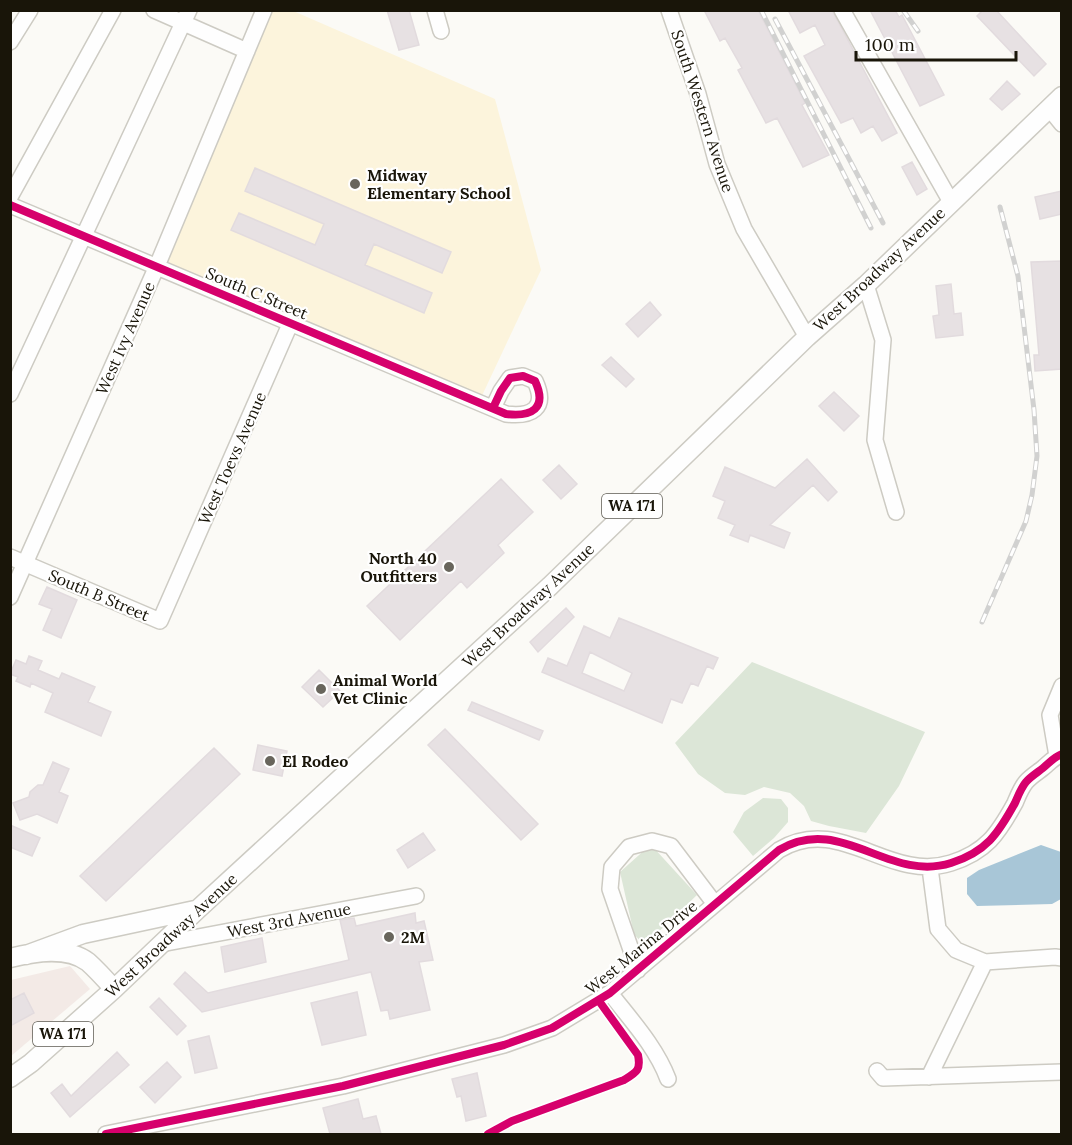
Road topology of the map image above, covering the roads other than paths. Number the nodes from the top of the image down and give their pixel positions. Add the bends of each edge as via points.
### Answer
1 (30, 10) edge
2 (113, 10) edge
3 (154, 10) edge
4 (264, 10) edge
5 (435, 10) edge
6 (669, 10) edge
7 (842, 10) edge
8 (186, 17) edge
9 (441, 31) dead end
10 (10, 42) edge
11 (247, 51) junction
12 (1055, 102) edge
13 (1062, 124) edge
14 (10, 197) edge
15 (951, 202) junction
16 (10, 204) edge
17 (83, 235) junction
18 (157, 266) junction
19 (866, 285) junction
20 (291, 322) junction
21 (807, 337) junction
22 (10, 394) edge
23 (493, 408) dead end
24 (896, 512) dead end
25 (10, 557) edge
26 (26, 563) junction
27 (172, 594) joint
28 (10, 597) edge
29 (1062, 686) edge
30 (1059, 755) edge
31 (930, 868) junction
32 (416, 896) dead end
33 (715, 904) junction
34 (197, 910) junction
35 (161, 944) junction
36 (18, 956) edge
37 (1062, 958) edge
38 (985, 962) junction
39 (638, 970) junction
40 (114, 989) junction
41 (610, 993) junction
42 (877, 1071) dead end
43 (1062, 1071) edge
44 (928, 1077) junction
45 (10, 1078) edge
46 (668, 1079) dead end
47 (106, 1134) edge

1 - 10 street
2 - 14 street
3 - 8 street
4 - 11 street, West Ivy Avenue
5 - 9 street
6 - 21 street, South Western Avenue via 717,164 744,229
7 - 15 street
8 - 11 street
8 - 17 street
11 - 18 street, West Ivy Avenue
12 - 13 street
12 - 15 main road, West Broadway Avenue / WA 171
15 - 19 main road, West Broadway Avenue / WA 171
16 - 17 street, South C Street
17 - 18 street, South C Street
17 - 22 street
18 - 20 street, South C Street
18 - 26 street, West Ivy Avenue
19 - 21 main road, West Broadway Avenue / WA 171
19 - 24 street via 883,340 875,440
20 - 23 street, South C Street
20 - 27 street, West Toevs Avenue
21 - 34 main road, West Broadway Avenue / WA 171 via 550,586
25 - 26 street, South B Street
26 - 27 street, South B Street via 160,621
26 - 28 street, West Ivy Avenue
29 - 30 street via 1050,715
30 - 31 street, West Marina Drive via 1026,782 998,833 975,855
31 - 33 street, West Marina Drive via 895,862 835,840 810,839 779,850
31 - 38 street via 938,929 956,950
32 - 35 street, West 3rd Avenue
33 - 39 street, West Marina Drive
33 - 39 street via 671,846 652,841 629,847 612,867 610,889
34 - 35 main road, West Broadway Avenue / WA 171
34 - 36 main road via 83,934
35 - 40 main road, West Broadway Avenue / WA 171
36 - 40 main road via 59,952 78,956
37 - 38 street
38 - 44 street
39 - 41 street, West Marina Drive
40 - 45 main road, West Broadway Avenue / WA 171
41 - 46 street via 647,1040
41 - 47 street, West Marina Drive via 552,1028 504,1045 343,1086
42 - 44 street via 883,1078
43 - 44 street

